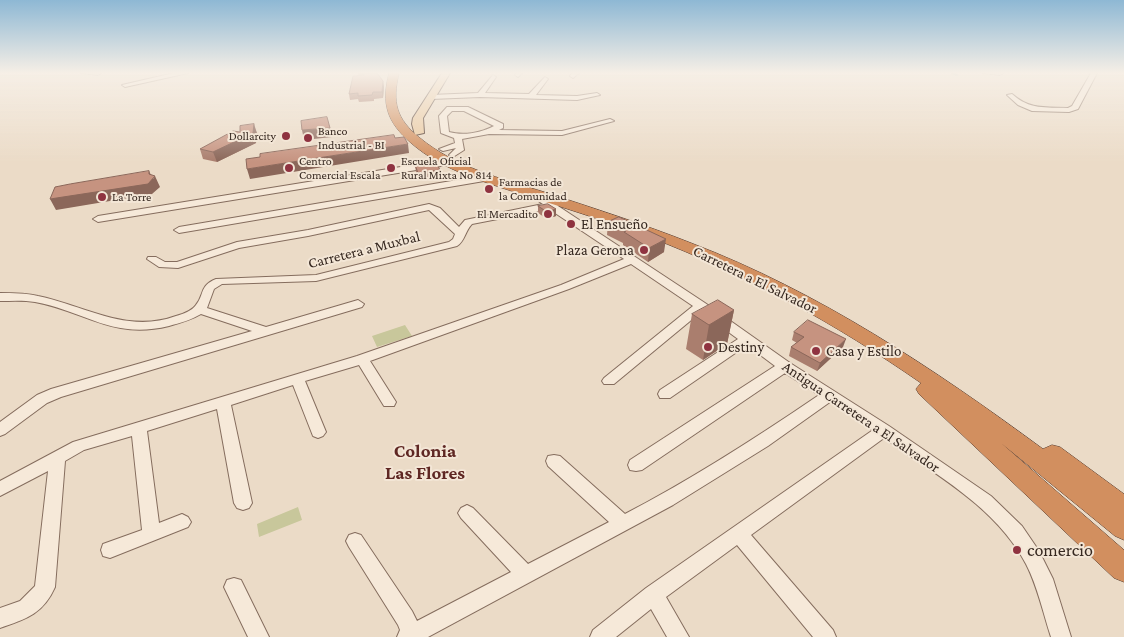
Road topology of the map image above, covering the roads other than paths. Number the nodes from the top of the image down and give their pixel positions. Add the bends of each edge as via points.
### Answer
1 (389, 103) edge
2 (398, 103) edge
3 (429, 103) edge
4 (1019, 103) edge
5 (1078, 103) edge
6 (610, 121) dead end
7 (419, 125) junction
8 (489, 132) junction
9 (452, 150) junction
10 (487, 178) junction
11 (557, 205) junction
12 (98, 219) dead end
13 (179, 230) dead end
14 (460, 233) junction
15 (152, 260) dead end
16 (627, 262) junction
17 (0, 297) edge
18 (358, 304) dead end
19 (702, 306) junction
20 (199, 309) junction
21 (265, 331) junction
22 (747, 339) junction
23 (890, 353) junction
24 (362, 359) junction
25 (785, 366) junction
26 (297, 378) junction
27 (609, 381) dead end
28 (665, 394) dead end
29 (829, 395) junction
30 (223, 401) junction
31 (389, 402) dead end
32 (139, 429) junction
33 (0, 430) edge
34 (884, 430) junction
35 (318, 432) dead end
36 (57, 457) junction
37 (554, 461) dead end
38 (636, 465) dead end
39 (0, 489) edge
40 (243, 503) dead end
41 (1124, 509) edge
42 (467, 513) dead end
43 (182, 522) dead end
44 (623, 523) junction
45 (1124, 528) edge
46 (151, 534) junction
47 (739, 534) junction
48 (355, 541) dead end
49 (110, 550) dead end
50 (1124, 569) edge
51 (525, 574) junction
52 (234, 587) dead end
53 (653, 595) junction
54 (0, 618) edge
55 (410, 636) edge
56 (259, 637) edge
57 (600, 637) edge
58 (679, 637) edge
59 (826, 637) edge
60 (1061, 637) edge

1 - 9 highway, Carretera a El Salvador via 393,115 411,137
2 - 7 highway, Carretera a El Salvador via 402,114
3 - 7 main road
4 - 5 street via 1063,115
6 - 8 street via 575,132
7 - 9 highway, Carretera a El Salvador
8 - 9 street
8 - 9 street via 499,128 499,124 466,109 450,109 443,116
9 - 10 highway, Carretera a El Salvador
9 - 12 street
9 - 41 highway, Carretera a El Salvador via 506,178 702,244 792,285 943,375
10 - 11 highway, Carretera a El Salvador
10 - 13 street
11 - 14 street, Carretera a Muxbal via 469,222
11 - 16 street, Antigua Carretera a El Salvador
11 - 23 highway, Carretera a El Salvador via 654,234 734,266
14 - 15 street via 436,208 429,207 237,245 178,265 163,266
14 - 20 street, Carretera a Muxbal via 458,241 453,244 316,278 220,281 208,289
16 - 19 street, Antigua Carretera a El Salvador
16 - 24 street via 565,288
17 - 20 street via 44,300 98,321 123,326 172,321
18 - 21 street
19 - 22 street, Antigua Carretera a El Salvador
19 - 27 street
20 - 21 street
21 - 33 street via 56,393 42,399
22 - 25 street, Antigua Carretera a El Salvador
22 - 28 street
23 - 45 highway, Carretera a El Salvador via 1020,446
23 - 50 highway via 982,443 1088,532
24 - 26 street
24 - 31 street
25 - 29 street, Antigua Carretera a El Salvador
25 - 38 street
26 - 30 street
26 - 35 street
29 - 34 street, Antigua Carretera a El Salvador
29 - 44 street via 716,471
30 - 32 street
30 - 40 street
32 - 36 street via 78,446
32 - 46 street
34 - 47 street
34 - 60 street, Antigua Carretera a El Salvador via 985,501 1016,532 1043,580
36 - 39 street
36 - 54 street via 45,587 33,604
37 - 44 street
42 - 51 street
43 - 46 street
44 - 51 street
46 - 49 street
47 - 53 street
47 - 59 street
48 - 55 street via 405,618
51 - 55 street
52 - 56 street
53 - 57 street
53 - 58 street

